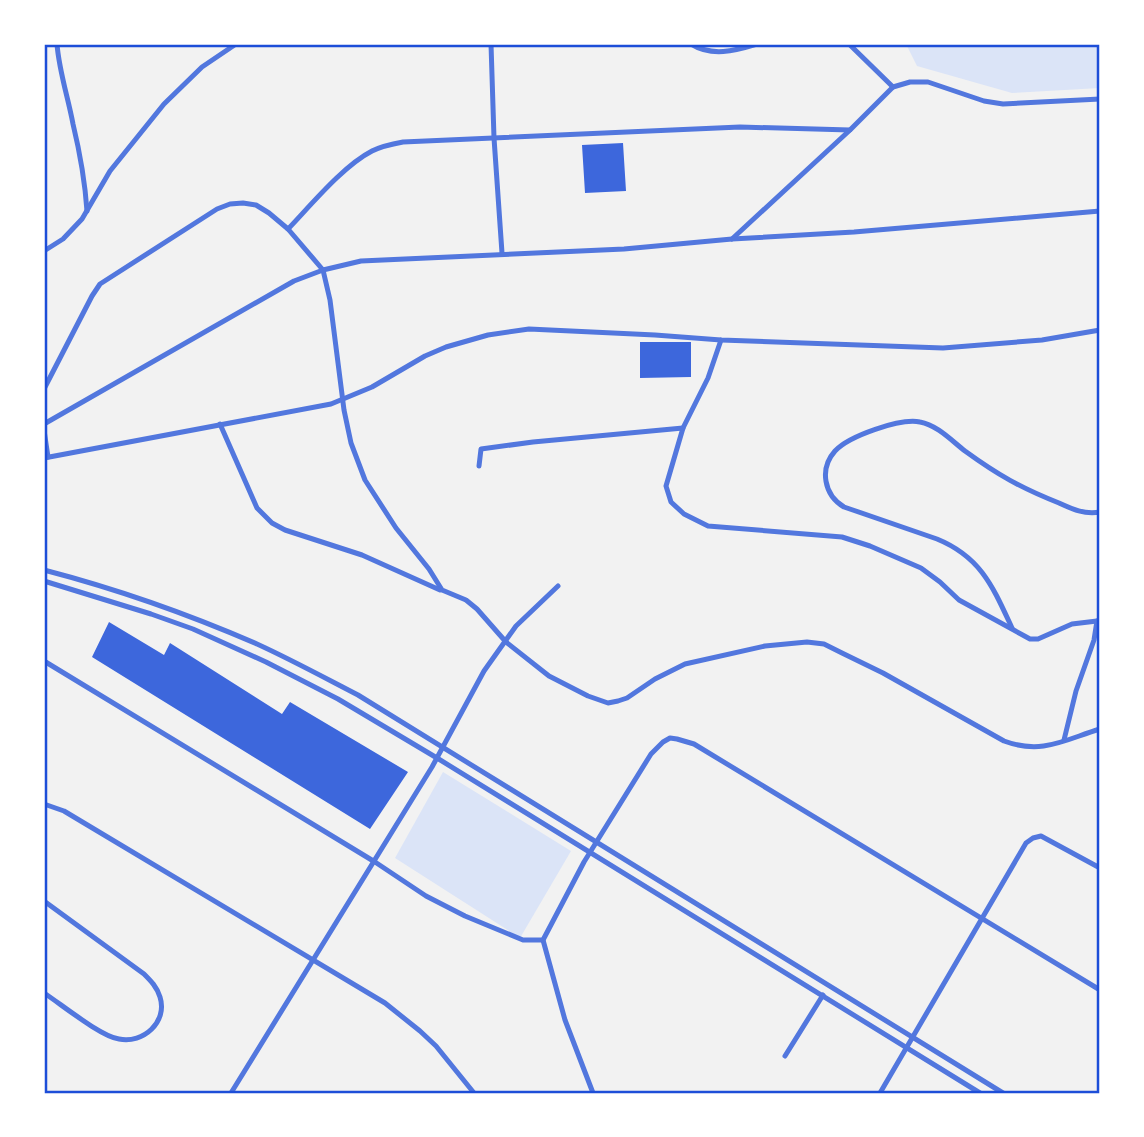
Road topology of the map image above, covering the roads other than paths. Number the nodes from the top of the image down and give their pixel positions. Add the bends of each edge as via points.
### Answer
1 (57, 44) edge
2 (236, 44) edge
3 (491, 44) edge
4 (691, 44) edge
5 (757, 44) edge
6 (849, 44) edge
7 (893, 87) junction
8 (1100, 99) edge
9 (850, 130) junction
10 (494, 138) junction
11 (87, 211) junction
12 (1100, 211) edge
13 (288, 229) junction
14 (732, 239) junction
15 (44, 251) edge
16 (502, 253) junction
17 (323, 270) junction
18 (1100, 330) edge
19 (721, 341) junction
20 (44, 389) edge
21 (342, 400) junction
22 (44, 424) edge
23 (220, 425) junction
24 (683, 428) junction
25 (44, 430) edge
26 (46, 458) edge
27 (479, 466) dead end
28 (1100, 512) edge
29 (44, 570) edge
30 (44, 582) edge
31 (558, 586) dead end
32 (442, 590) junction
33 (1099, 620) edge
34 (1013, 630) junction
35 (506, 642) junction
36 (44, 661) edge
37 (1100, 729) edge
38 (1064, 740) junction
39 (443, 748) junction
40 (437, 758) junction
41 (44, 804) edge
42 (596, 842) junction
43 (590, 852) junction
44 (375, 862) junction
45 (1100, 868) edge
46 (44, 901) edge
47 (982, 919) junction
48 (543, 940) junction
49 (313, 959) junction
50 (1100, 990) edge
51 (44, 993) edge
52 (823, 995) junction
53 (911, 1038) junction
54 (906, 1047) junction
55 (785, 1056) dead end
56 (231, 1093) edge
57 (474, 1093) edge
58 (593, 1093) edge
59 (880, 1093) edge
60 (980, 1093) edge
61 (1003, 1093) edge

1 - 11 street
2 - 11 street via 202,67 164,104 110,171
3 - 10 street
4 - 5 street via 727,52
6 - 7 street
7 - 8 street via 928,82 1003,104
7 - 9 street
9 - 10 street via 740,127
9 - 14 street
10 - 13 street via 385,146 346,170
10 - 16 street
11 - 15 street via 68,234
12 - 14 street
13 - 17 street
13 - 20 street via 256,205 230,204 116,272 92,296
14 - 16 street
16 - 17 street via 361,261
17 - 21 street
17 - 22 street via 295,281
18 - 19 street via 943,348
19 - 21 street via 507,331 446,347
19 - 24 street
21 - 23 street
21 - 32 street via 365,480
23 - 26 street
23 - 32 street via 265,518 285,530 362,555
24 - 27 street via 481,449
24 - 34 street via 666,486 671,502 684,514 708,526 842,537 870,546 921,568 959,600
25 - 26 street
28 - 34 street via 1086,513 1028,491 921,422 899,422 864,434 833,453 825,481 837,503 937,538 967,555 994,590
29 - 39 street via 107,587 259,645 358,695
30 - 40 street via 151,614 229,645 338,699
31 - 35 street via 516,626
32 - 35 street via 466,600
33 - 34 street via 1072,624 1038,639
33 - 38 street
35 - 38 street via 549,676 608,703 627,698 685,664 765,646 815,643 883,673 1004,741 1044,747
35 - 39 street via 484,671
36 - 44 street
37 - 38 street
39 - 40 street
39 - 42 street
40 - 43 street
40 - 44 street
41 - 49 street via 64,811
42 - 43 street
42 - 47 street via 651,754 663,742 677,739 733,766
42 - 53 street
43 - 48 street
43 - 52 street
44 - 48 street via 466,916 523,940
44 - 49 street
45 - 47 street via 1041,836 1033,838 1020,851
46 - 51 street via 144,974 155,985 162,1010 159,1021 142,1036 117,1039
47 - 50 street
47 - 53 street
48 - 58 street via 565,1020
49 - 56 street
49 - 57 street via 385,1003 420,1031
52 - 54 street
52 - 55 street
53 - 54 street
53 - 61 street
54 - 59 street
54 - 60 street

